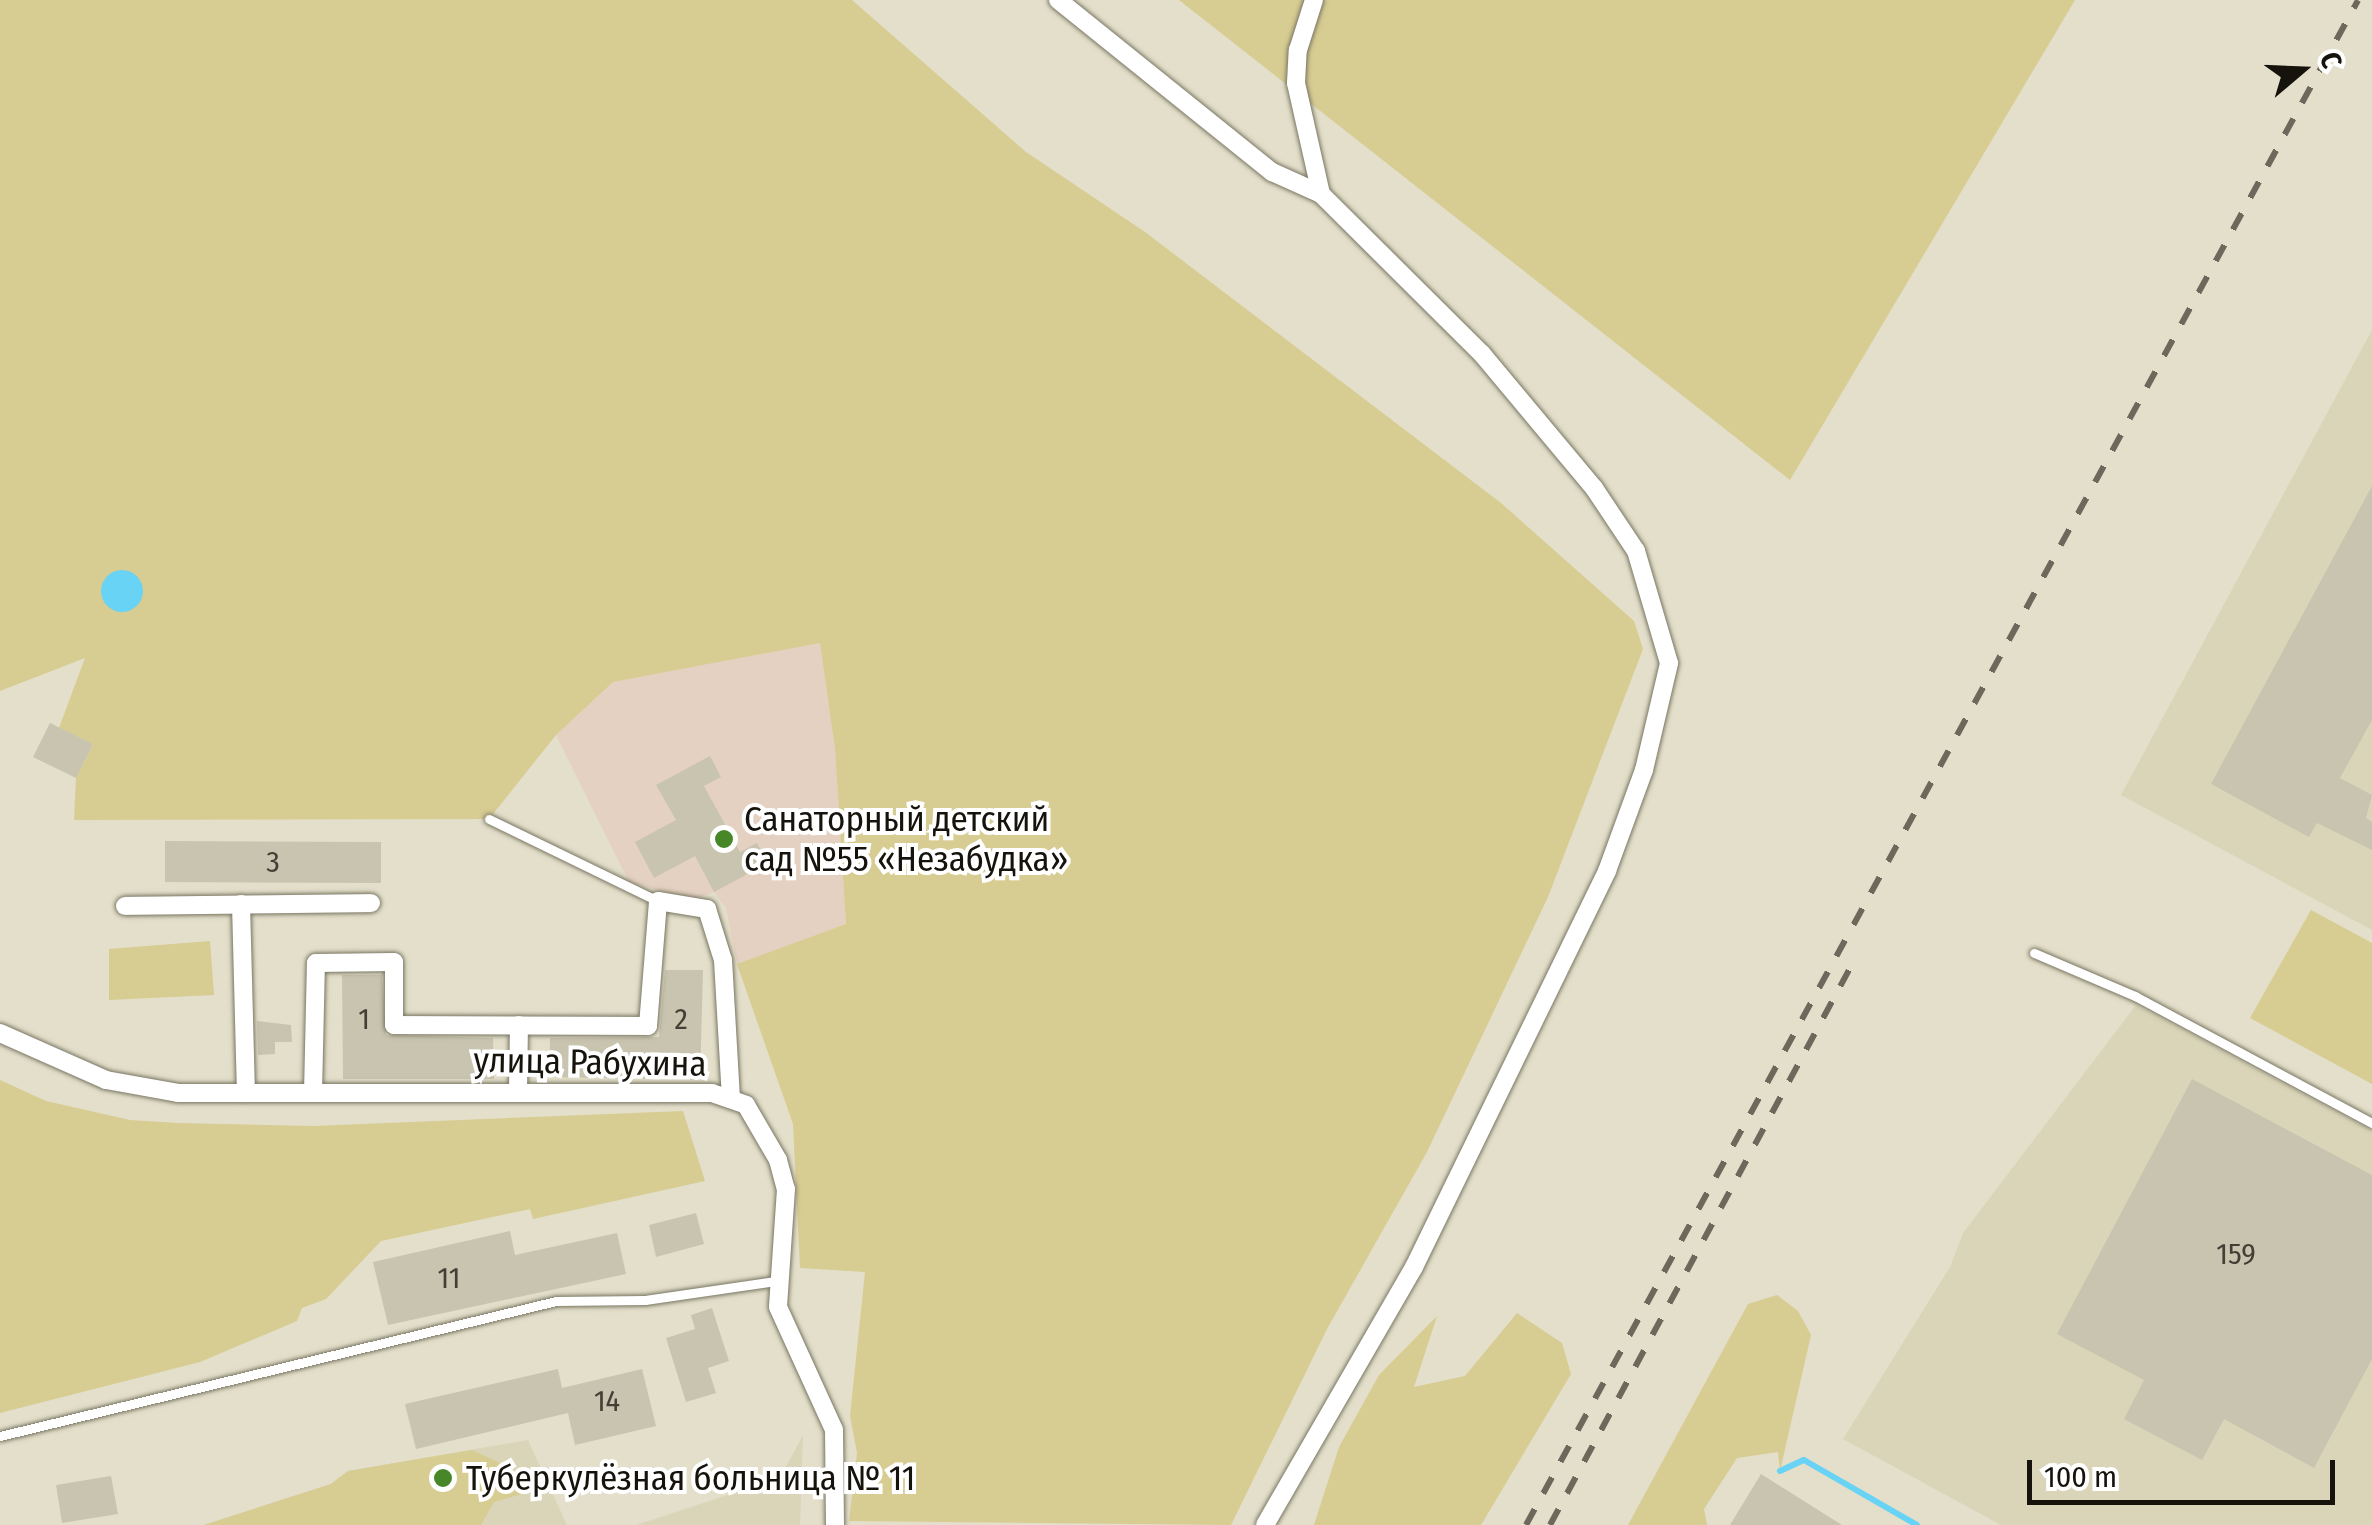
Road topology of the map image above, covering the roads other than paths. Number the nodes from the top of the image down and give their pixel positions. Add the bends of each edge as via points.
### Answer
1 (1058, 0) edge
2 (1314, 0) edge
3 (1321, 194) junction
4 (490, 819) dead end
5 (658, 902) junction
6 (371, 903) dead end
7 (241, 904) junction
8 (125, 906) dead end
9 (2034, 953) dead end
10 (520, 1026) junction
11 (0, 1033) edge
12 (246, 1093) junction
13 (314, 1093) junction
14 (518, 1093) junction
15 (731, 1097) junction
16 (2372, 1124) edge
17 (776, 1281) junction
18 (0, 1436) edge
19 (835, 1525) edge
20 (1264, 1525) edge

1 - 3 street via 1272,172
2 - 3 street via 1296,82
3 - 20 street via 1482,354 1594,488 1636,550 1669,662 1644,770 1607,871 1414,1267
4 - 5 lane
5 - 10 street via 648,1026
5 - 15 street via 707,909 723,960
6 - 7 street
7 - 8 street
7 - 12 street
9 - 16 lane via 2135,996
10 - 13 street via 394,1025 394,962 316,963
10 - 14 street
11 - 12 street, улица Рабухина via 106,1080 178,1093
12 - 13 street, улица Рабухина
13 - 14 street, улица Рабухина
14 - 15 street, улица Рабухина
15 - 17 street, улица Рабухина via 760,1123 786,1189
17 - 18 lane via 645,1300 556,1301
17 - 19 street, улица Рабухина via 788,1339 834,1430

